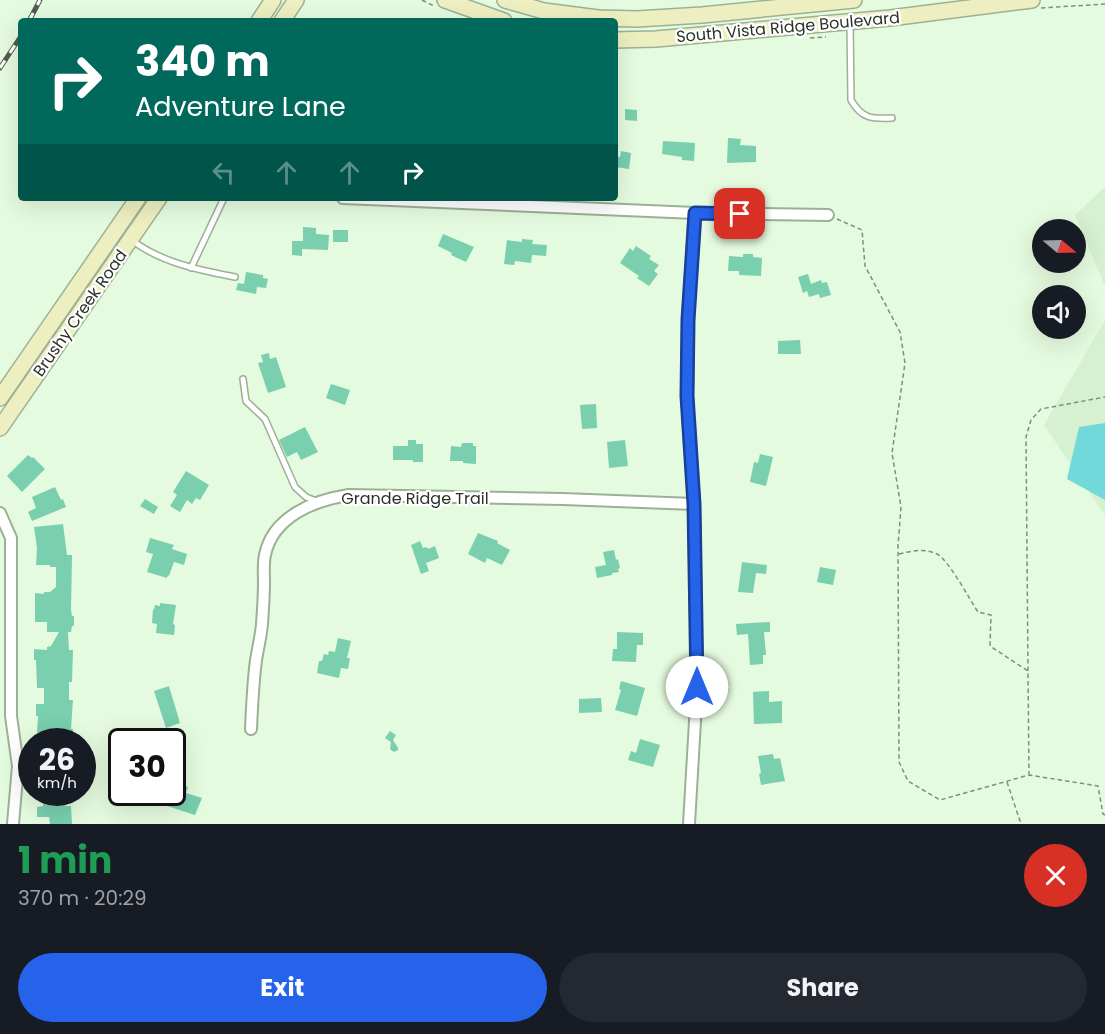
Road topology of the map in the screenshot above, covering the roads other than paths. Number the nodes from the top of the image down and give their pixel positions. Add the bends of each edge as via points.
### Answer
1 (273, 0) edge
2 (296, 0) edge
3 (445, 0) edge
4 (505, 0) edge
5 (854, 0) edge
6 (1032, 0) edge
7 (261, 18) edge
8 (284, 18) edge
9 (496, 18) edge
10 (598, 18) edge
11 (618, 19) edge
12 (850, 22) junction
13 (618, 40) edge
14 (892, 118) dead end
15 (136, 201) edge
16 (157, 201) edge
17 (223, 201) edge
18 (413, 201) edge
19 (695, 213) junction
20 (828, 215) road end
21 (130, 239) junction
22 (191, 268) junction
23 (235, 276) dead end
24 (243, 379) dead end
25 (0, 398) edge
26 (0, 428) edge
27 (318, 502) junction
28 (694, 504) junction
29 (0, 513) edge
30 (250, 729) dead end
31 (13, 824) edge
32 (689, 824) edge

1 - 7 street
2 - 8 street
3 - 9 street
4 - 10 street, South Vista Ridge Boulevard via 544,11
5 - 11 street, South Vista Ridge Boulevard
6 - 12 street, South Vista Ridge Boulevard
12 - 13 street, South Vista Ridge Boulevard
12 - 14 lane via 851,100 871,118
15 - 25 street, Brushy Creek Road
16 - 21 street, Brushy Creek Road
17 - 22 lane
18 - 19 street
19 - 20 street
19 - 28 street via 687,384
21 - 22 lane via 147,251
21 - 26 street, Brushy Creek Road
22 - 23 lane
24 - 27 lane via 246,401 265,419 295,487
27 - 28 street, Grande Ridge Trail via 350,495
27 - 30 street, Grande Ridge Trail via 280,525 266,553
28 - 32 street via 697,687
29 - 31 street via 11,538 11,716 18,766

